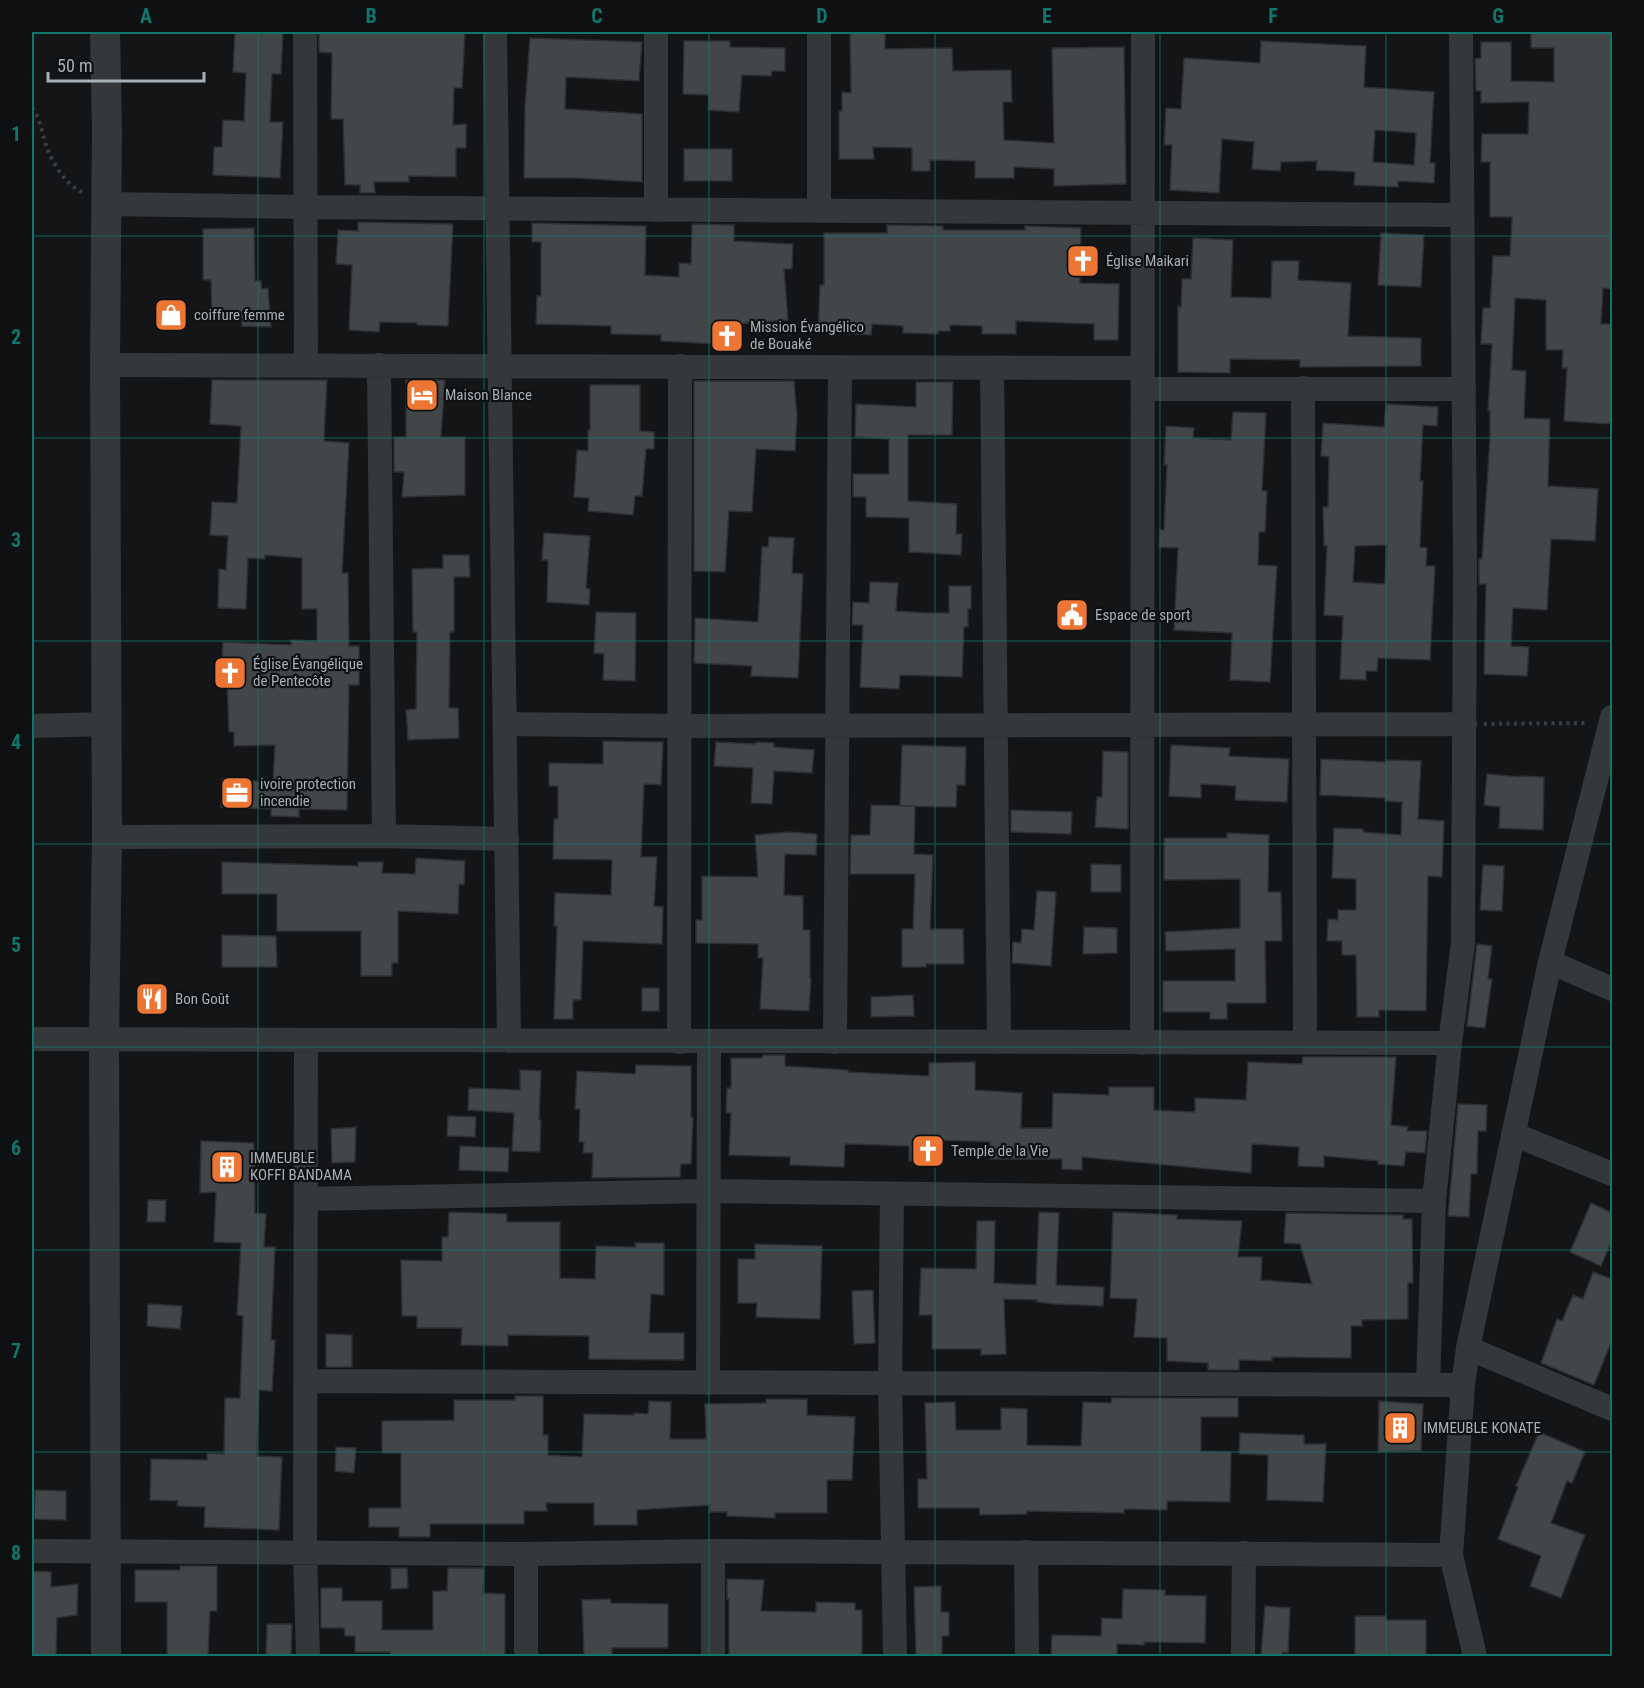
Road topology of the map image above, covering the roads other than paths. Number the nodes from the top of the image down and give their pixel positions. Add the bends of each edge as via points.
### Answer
1 (105, 32) edge
2 (305, 32) edge
3 (495, 32) edge
4 (656, 32) edge
5 (819, 32) edge
6 (1143, 32) edge
7 (1461, 32) edge
8 (107, 204) junction
9 (306, 207) junction
10 (498, 208) junction
11 (656, 210) junction
12 (819, 211) junction
13 (1143, 213) junction
14 (1462, 215) junction
15 (306, 364) junction
16 (105, 365) junction
17 (379, 365) junction
18 (500, 365) junction
19 (680, 366) junction
20 (840, 367) junction
21 (992, 368) junction
22 (1143, 379) junction
23 (1303, 388) junction
24 (1464, 389) junction
25 (1612, 720) edge
26 (107, 724) junction
27 (505, 724) junction
28 (1465, 724) junction
29 (1305, 725) junction
30 (32, 726) edge
31 (679, 726) junction
32 (837, 726) junction
33 (995, 726) junction
34 (1142, 726) junction
35 (384, 836) junction
36 (107, 837) junction
37 (507, 839) junction
38 (1550, 962) junction
39 (1612, 989) edge
40 (32, 1039) edge
41 (104, 1040) junction
42 (306, 1041) junction
43 (509, 1041) junction
44 (709, 1041) junction
45 (679, 1042) junction
46 (835, 1042) junction
47 (999, 1042) junction
48 (1142, 1043) junction
49 (1305, 1043) junction
50 (1450, 1043) junction
51 (1513, 1134) junction
52 (1612, 1174) edge
53 (710, 1191) junction
54 (892, 1194) junction
55 (306, 1199) junction
56 (1434, 1201) junction
57 (1468, 1348) junction
58 (306, 1382) junction
59 (890, 1382) junction
60 (708, 1383) junction
61 (1428, 1384) junction
62 (1462, 1385) junction
63 (1612, 1409) edge
64 (32, 1551) edge
65 (105, 1551) junction
66 (713, 1551) junction
67 (892, 1552) junction
68 (1026, 1552) junction
69 (305, 1553) junction
70 (1244, 1553) junction
71 (526, 1554) junction
72 (1450, 1555) junction
73 (106, 1656) edge
74 (308, 1656) edge
75 (526, 1656) edge
76 (712, 1656) edge
77 (895, 1656) edge
78 (1027, 1656) edge
79 (1243, 1656) edge
80 (1475, 1656) edge

1 - 8 street
2 - 9 street
3 - 10 street
4 - 11 street
5 - 12 street
6 - 13 street
7 - 14 street
8 - 9 street
8 - 16 street
9 - 10 street
9 - 15 street
10 - 11 street
10 - 18 street
11 - 12 street
12 - 13 street
13 - 14 street
13 - 22 street
14 - 24 street
15 - 16 street
15 - 17 street
16 - 26 street
17 - 18 street
17 - 35 street
18 - 19 street
18 - 27 street
19 - 20 street
19 - 31 street
20 - 21 street
20 - 32 street
21 - 22 street
21 - 33 street
22 - 23 street
22 - 34 street
23 - 24 street
23 - 29 street
24 - 28 street
25 - 38 street
26 - 30 street
26 - 36 street
27 - 31 street
27 - 37 street
28 - 29 street
28 - 50 street via 1463,943
29 - 34 street
29 - 49 street
31 - 32 street
31 - 45 street
32 - 33 street
32 - 46 street
33 - 34 street
33 - 47 street
34 - 48 street
35 - 36 street
35 - 37 street
36 - 41 street
37 - 43 street
38 - 39 street
38 - 51 street
40 - 41 street
41 - 42 street
41 - 65 street
42 - 43 street
42 - 55 street
43 - 45 street
44 - 45 street
44 - 46 street
44 - 53 street
46 - 47 street
47 - 48 street
48 - 49 street
49 - 50 street
50 - 56 street
51 - 52 street
51 - 57 street
53 - 54 street
53 - 55 street
53 - 60 street
54 - 56 street
54 - 59 street
55 - 58 street
56 - 61 street
57 - 62 street
57 - 63 street
58 - 60 street
58 - 69 street
59 - 60 street
59 - 61 street
59 - 67 street
61 - 62 street
62 - 72 street
64 - 65 street
65 - 69 street
65 - 73 street
66 - 67 street
66 - 71 street
66 - 76 street
67 - 68 street
67 - 77 street
68 - 70 street
68 - 78 street
69 - 71 street
69 - 74 street
70 - 72 street
70 - 79 street
71 - 75 street
72 - 80 street

